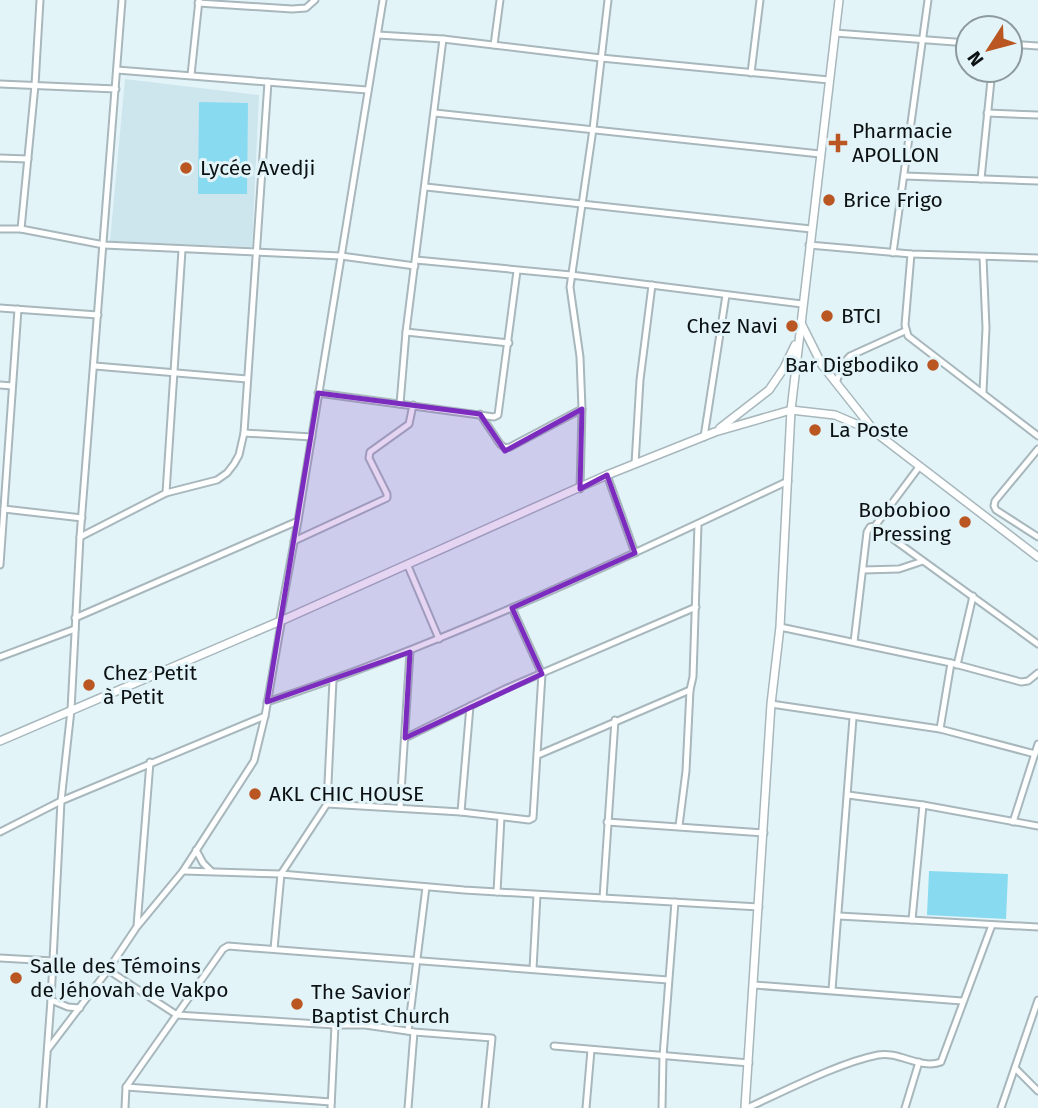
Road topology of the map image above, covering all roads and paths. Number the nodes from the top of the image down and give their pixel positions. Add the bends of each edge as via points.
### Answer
1 (40, 0) edge
2 (122, 0) edge
3 (315, 0) edge
4 (383, 0) edge
5 (500, 0) edge
6 (608, 0) edge
7 (758, 0) edge
8 (839, 0) edge
9 (928, 0) edge
10 (198, 1) edge
11 (835, 33) junction
12 (377, 35) junction
13 (443, 39) junction
14 (921, 40) junction
15 (954, 42) edge
16 (494, 46) junction
17 (601, 58) junction
18 (117, 70) junction
19 (751, 73) junction
20 (191, 75) junction
21 (830, 80) junction
22 (268, 82) junction
23 (0, 84) edge
24 (991, 84) edge
25 (35, 85) junction
26 (116, 89) junction
27 (367, 90) junction
28 (435, 113) junction
29 (988, 113) junction
30 (1038, 115) edge
31 (593, 129) junction
32 (820, 154) junction
33 (0, 158) edge
34 (28, 159) junction
35 (905, 176) junction
36 (981, 179) junction
37 (1038, 181) edge
38 (426, 187) junction
39 (582, 203) junction
40 (0, 229) edge
41 (21, 229) junction
42 (811, 229) junction
43 (104, 245) junction
44 (809, 246) junction
45 (182, 250) junction
46 (255, 252) junction
47 (893, 253) junction
48 (911, 254) junction
49 (341, 256) junction
50 (983, 257) junction
51 (1038, 258) edge
52 (415, 263) junction
53 (517, 271) junction
54 (572, 275) junction
55 (652, 285) junction
56 (726, 295) junction
57 (802, 304) junction
58 (0, 308) edge
59 (18, 309) junction
60 (98, 315) junction
61 (800, 321) junction
62 (905, 331) junction
63 (406, 332) junction
64 (798, 338) junction
65 (509, 344) junction
66 (95, 366) junction
67 (173, 373) junction
68 (247, 379) junction
69 (836, 383) junction
70 (0, 385) edge
71 (12, 386) junction
72 (983, 392) junction
73 (318, 393) junction
74 (400, 404) junction
75 (413, 405) junction
76 (582, 409) junction
77 (791, 410) junction
78 (480, 414) junction
79 (715, 432) junction
80 (874, 432) junction
81 (244, 433) junction
82 (1038, 436) edge
83 (312, 437) junction
84 (704, 437) junction
85 (1038, 449) edge
86 (4, 459) edge
87 (635, 464) junction
88 (919, 467) junction
89 (607, 475) junction
90 (788, 481) junction
91 (580, 489) junction
92 (166, 494) junction
93 (4, 509) junction
94 (82, 518) junction
95 (298, 521) junction
96 (698, 524) junction
97 (876, 526) junction
98 (80, 537) junction
99 (1038, 537) edge
100 (294, 541) junction
101 (635, 553) junction
102 (1038, 557) edge
103 (923, 561) junction
104 (0, 565) edge
105 (408, 566) junction
106 (863, 570) junction
107 (973, 596) junction
108 (696, 607) junction
109 (512, 608) junction
110 (75, 618) junction
111 (280, 621) junction
112 (780, 626) junction
113 (75, 629) junction
114 (439, 639) junction
115 (854, 642) junction
116 (1038, 644) edge
117 (410, 652) junction
118 (0, 657) edge
119 (954, 664) junction
120 (1038, 673) edge
121 (542, 674) junction
122 (333, 680) junction
123 (690, 691) junction
124 (267, 702) junction
125 (771, 704) junction
126 (470, 706) junction
127 (71, 710) junction
128 (265, 716) junction
129 (853, 718) junction
130 (615, 720) junction
131 (940, 729) junction
132 (405, 738) junction
133 (0, 741) edge
134 (1038, 744) edge
135 (1035, 754) junction
136 (538, 755) junction
137 (150, 762) junction
138 (848, 795) junction
139 (61, 801) junction
140 (327, 804) junction
141 (923, 805) junction
142 (400, 808) junction
143 (461, 812) junction
144 (501, 817) junction
145 (1013, 821) junction
146 (607, 822) junction
147 (1038, 825) edge
148 (679, 826) junction
149 (0, 832) edge
150 (764, 832) junction
151 (196, 850) junction
152 (183, 871) junction
153 (211, 871) junction
154 (281, 874) junction
155 (426, 887) junction
156 (497, 892) junction
157 (537, 895) junction
158 (603, 898) junction
159 (674, 902) junction
160 (759, 907) junction
161 (839, 916) junction
162 (912, 920) junction
163 (992, 925) junction
164 (1038, 927) edge
165 (136, 928) junction
166 (274, 949) junction
167 (0, 958) edge
168 (416, 960) junction
169 (53, 961) junction
170 (533, 969) junction
171 (108, 971) junction
172 (668, 980) junction
173 (754, 985) junction
174 (832, 990) junction
175 (51, 1000) junction
176 (1038, 1000) edge
177 (962, 1001) junction
178 (80, 1008) junction
179 (177, 1015) junction
180 (335, 1025) junction
181 (411, 1032) junction
182 (554, 1046) dead end
183 (48, 1049) junction
184 (591, 1050) junction
185 (663, 1056) junction
186 (919, 1062) junction
187 (748, 1063) junction
188 (1015, 1068) junction
189 (126, 1087) junction
190 (1038, 1091) edge
191 (331, 1105) edge
192 (43, 1108) edge
193 (125, 1108) edge
194 (408, 1108) edge
195 (485, 1108) edge
196 (586, 1108) edge
197 (662, 1108) edge
198 (746, 1108) edge
199 (905, 1108) edge
200 (1001, 1108) edge

1 - 25 street
2 - 18 street
3 - 10 street via 306,8 292,9
4 - 12 street
5 - 16 street
6 - 17 street
7 - 19 street
8 - 11 street
9 - 14 street
10 - 20 street
11 - 14 street
11 - 21 street
12 - 13 street
12 - 27 street
13 - 16 street
13 - 28 street
14 - 15 street
14 - 35 street
16 - 17 street
17 - 19 street
17 - 31 street
18 - 20 street
18 - 26 street
19 - 21 street
20 - 22 street
21 - 32 street
22 - 27 street
22 - 46 street
23 - 25 street
24 - 29 street
25 - 26 street
25 - 34 street
26 - 43 street
27 - 49 street
28 - 31 street
28 - 38 street
29 - 30 street
29 - 36 street
31 - 32 street
31 - 39 street
32 - 42 street
33 - 34 street
34 - 41 street
35 - 36 street
35 - 47 street
36 - 37 street
38 - 39 street
38 - 52 street
39 - 42 street
39 - 54 street
40 - 41 street
41 - 43 street
42 - 44 street
43 - 45 street
43 - 60 street
44 - 47 street
44 - 57 street
45 - 46 street
45 - 67 street
46 - 49 street
46 - 68 street
47 - 48 street
48 - 50 street
48 - 62 street
49 - 52 street
49 - 73 street
50 - 51 street
50 - 72 street
52 - 53 street
52 - 63 street
53 - 54 street
53 - 65 street
54 - 55 street
54 - 76 street
55 - 56 street
55 - 87 street
56 - 57 street
56 - 84 street
57 - 61 street
58 - 59 street
59 - 60 street
59 - 71 street
60 - 66 street
61 - 64 street
61 - 69 street
62 - 69 street via 850,356
62 - 72 street
63 - 65 street
63 - 74 street
64 - 77 street
64 - 79 street via 769,390
65 - 78 street via 500,411 494,416
66 - 67 street
66 - 94 street
67 - 68 street
67 - 92 street
68 - 81 street
69 - 80 street
70 - 71 street
71 - 86 street
72 - 82 street
73 - 74 street
73 - 83 street
74 - 75 street
75 - 78 street
75 - 100 street via 409,424 370,452 387,498
76 - 78 street via 505,448
76 - 91 street
77 - 79 street
77 - 80 street via 835,415
77 - 90 street
79 - 84 street
80 - 88 street
81 - 83 street
81 - 92 street via 239,455 227,473
83 - 95 street
84 - 87 street
85 - 99 street via 994,506
86 - 93 street
87 - 89 street
88 - 97 street
88 - 102 street
89 - 91 street
89 - 101 street
90 - 96 street
90 - 112 street
91 - 105 street
92 - 98 street
93 - 94 street
93 - 104 street
94 - 98 street
95 - 100 street
95 - 110 street
96 - 101 street
96 - 108 street
97 - 103 street
97 - 106 street via 867,532
98 - 110 street
100 - 111 street
101 - 109 street
103 - 106 street via 899,569
103 - 107 street
105 - 111 street
105 - 114 street
106 - 115 street
107 - 116 street
107 - 119 street
108 - 121 street
108 - 123 street
109 - 114 street
109 - 121 street
110 - 113 street
111 - 124 street
111 - 127 street
112 - 115 street
112 - 125 street
113 - 118 street
113 - 127 street
114 - 117 street
115 - 119 street
117 - 122 street
117 - 132 street
119 - 120 street via 1021,682
119 - 131 street
121 - 126 street
121 - 136 street
122 - 124 street
122 - 140 street
123 - 130 street
123 - 148 street
124 - 128 street
125 - 129 street
125 - 150 street
126 - 132 street
126 - 143 street
127 - 133 street
127 - 139 street
128 - 137 street
128 - 151 street via 254,761
129 - 131 street
129 - 138 street
130 - 136 street
130 - 146 street
131 - 135 street
132 - 142 street
134 - 135 street
135 - 145 street
136 - 144 street via 533,818
137 - 139 street
137 - 165 street
138 - 141 street
138 - 161 street
139 - 149 street
139 - 169 street
140 - 142 street
140 - 154 street
141 - 145 street
141 - 162 street
142 - 143 street
143 - 144 street
144 - 156 street
145 - 147 street
146 - 148 street
146 - 158 street
148 - 150 street
150 - 160 street
151 - 152 street
151 - 153 street
152 - 153 street
152 - 165 street
153 - 154 street
154 - 155 street
154 - 166 street
155 - 156 street
155 - 168 street
156 - 157 street
157 - 158 street
157 - 170 street
158 - 159 street
159 - 160 street
159 - 172 street
160 - 173 street
161 - 162 street
161 - 174 street
162 - 163 street
163 - 164 street
163 - 177 street
165 - 171 street
166 - 168 street
166 - 179 street via 226,947
167 - 169 street
168 - 170 street
168 - 181 street
169 - 175 street
170 - 172 street
171 - 178 street
171 - 179 street
172 - 185 street
173 - 174 street
173 - 187 street
174 - 177 street
175 - 178 street
175 - 183 street
176 - 188 street
177 - 186 street via 944,1057 933,1065
178 - 183 street
179 - 180 street
179 - 189 street
180 - 181 street
180 - 191 street
181 - 194 street
181 - 195 street via 492,1038
182 - 184 street
183 - 192 street
184 - 185 street
184 - 196 street
185 - 187 street
185 - 197 street
186 - 198 street via 890,1053 874,1056
186 - 199 street
187 - 198 street
188 - 190 street
188 - 200 street
189 - 191 street
189 - 193 street

